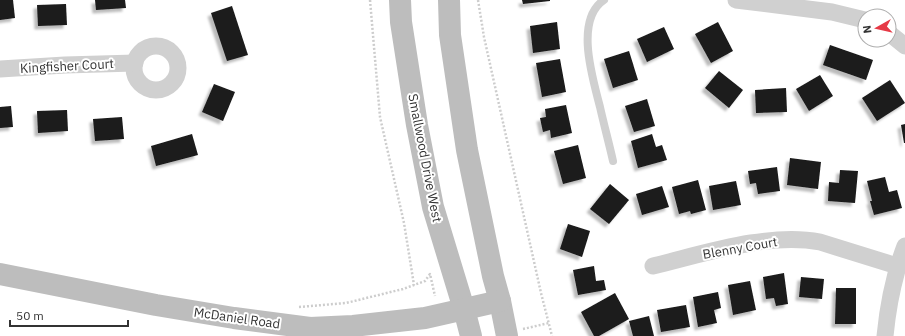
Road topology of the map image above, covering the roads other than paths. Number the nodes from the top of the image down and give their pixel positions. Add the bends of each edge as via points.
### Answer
1 (400, 0) edge
2 (449, 0) edge
3 (604, 0) edge
4 (736, 0) edge
5 (857, 18) edge
6 (897, 39) edge
7 (905, 46) edge
8 (135, 63) dead end
9 (0, 69) edge
10 (613, 161) dead end
11 (905, 246) edge
12 (653, 266) dead end
13 (897, 266) junction
14 (0, 274) edge
15 (500, 301) junction
16 (464, 309) junction
17 (471, 336) edge
18 (506, 336) edge
19 (885, 336) edge

1 - 16 main road, Smallwood Drive West via 405,52 433,207
2 - 15 main road via 450,36 467,150
3 - 10 lane via 597,4 589,24 588,62
4 - 5 street
6 - 7 street
8 - 9 street, Kingfisher Court
11 - 13 street
12 - 13 street, Blenny Court via 762,242 807,239
13 - 19 street
14 - 16 main road, McDaniel Road via 164,306 310,328 425,318
15 - 16 main road, McDaniel Road
15 - 18 main road
16 - 17 main road, Smallwood Drive West

